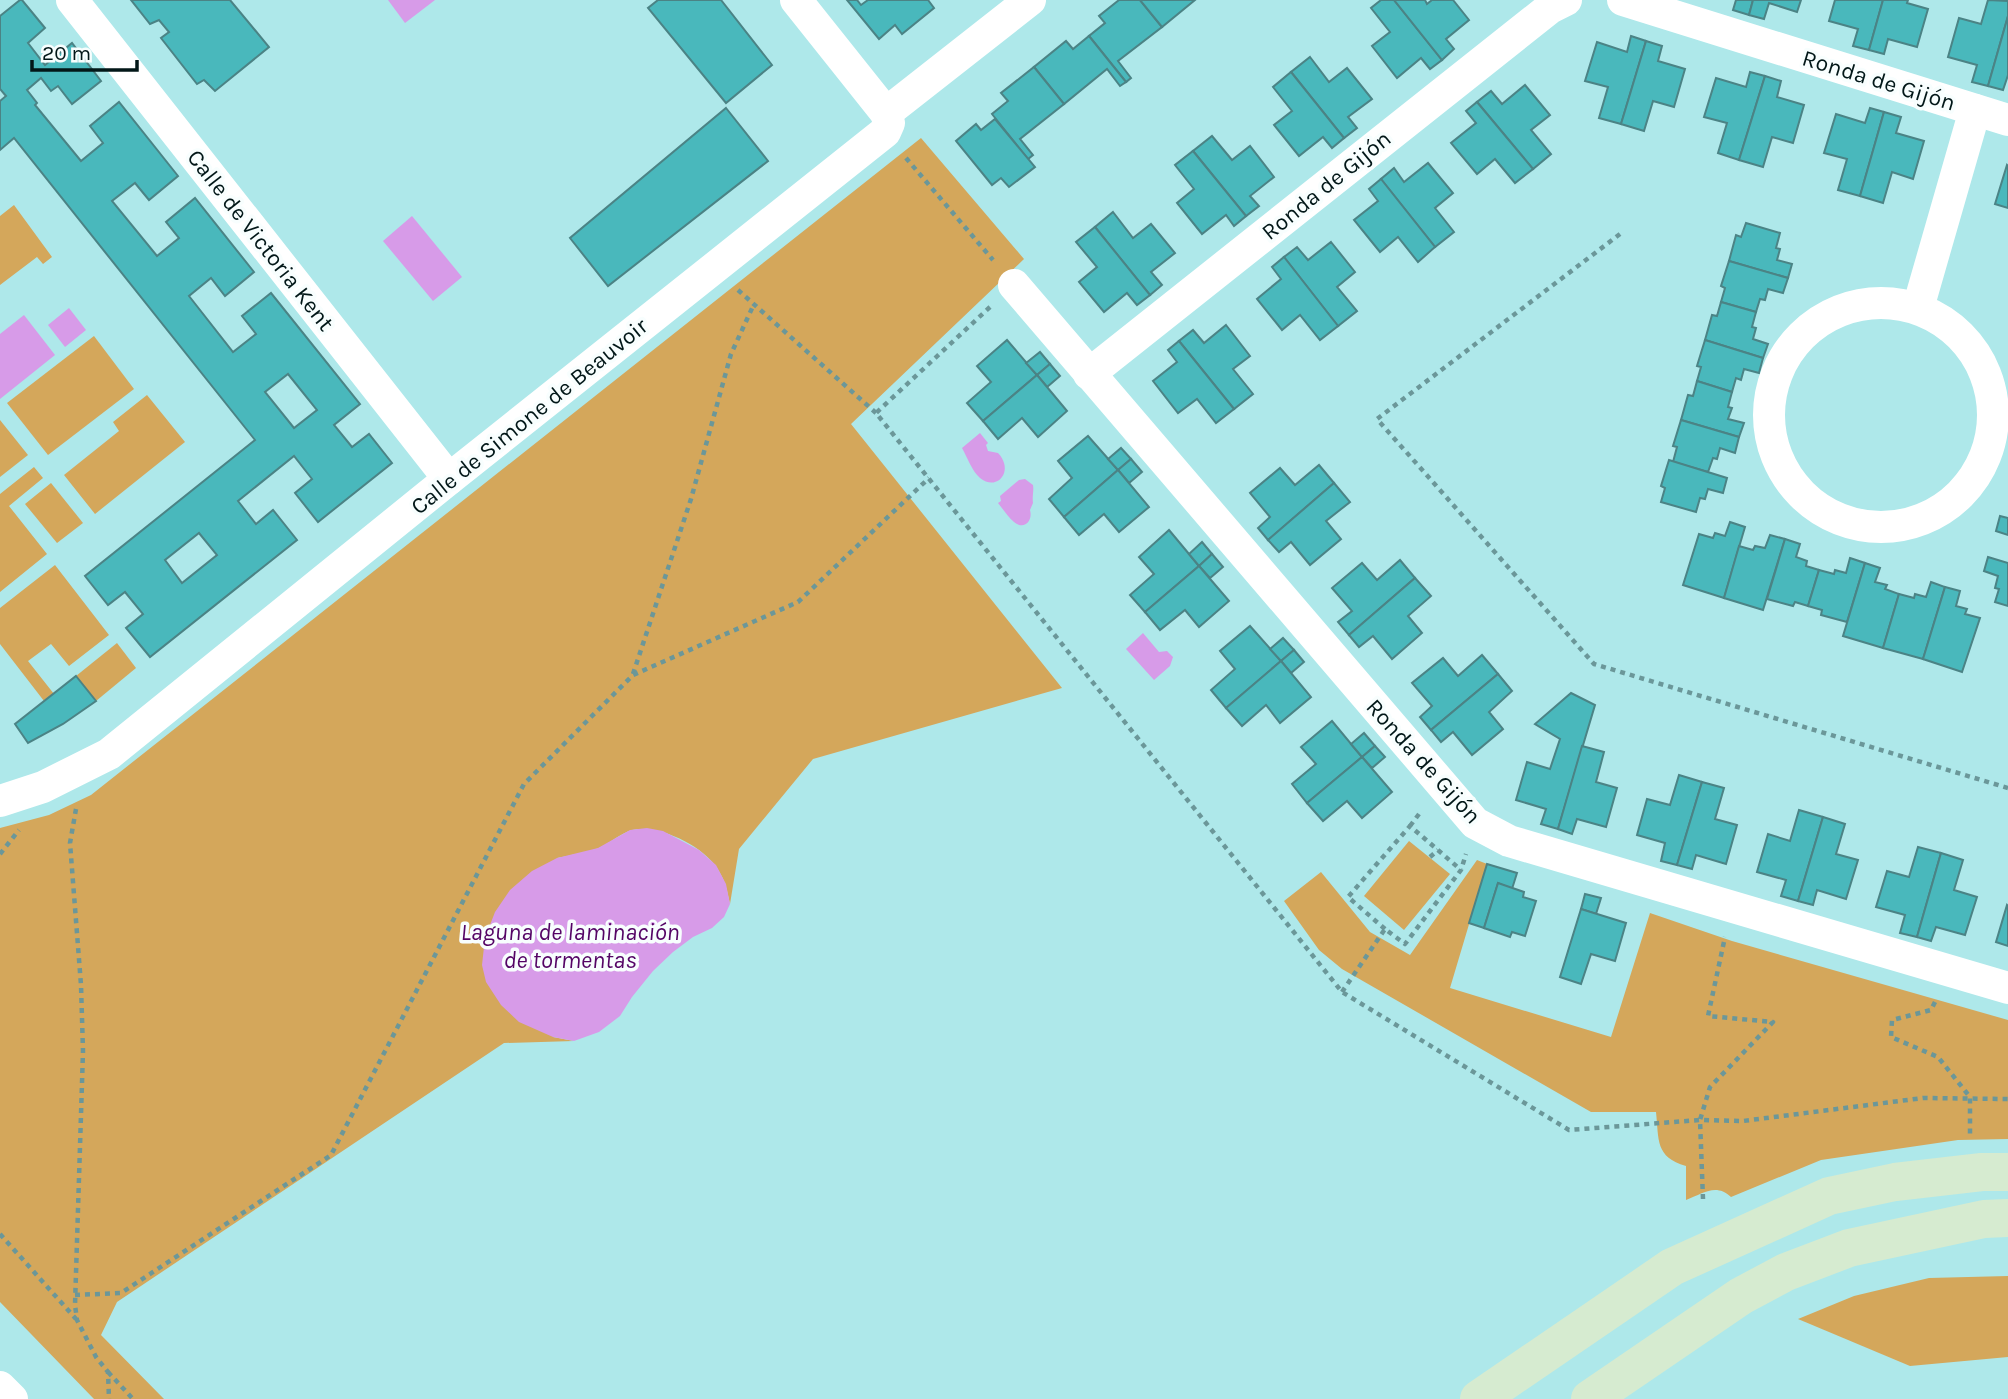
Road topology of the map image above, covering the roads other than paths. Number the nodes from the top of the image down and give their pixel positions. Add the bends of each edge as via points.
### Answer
1 (72, 0) edge
2 (796, 0) edge
3 (1030, 0) edge
4 (1566, 0) edge
5 (1623, 0) edge
6 (1975, 110) junction
7 (2008, 120) edge
8 (886, 123) junction
9 (1014, 285) road end
10 (1918, 308) junction
11 (1089, 374) junction
12 (449, 479) junction
13 (0, 801) edge
14 (2008, 988) edge
15 (2008, 1172) edge
16 (2008, 1218) edge
17 (0, 1387) edge
18 (12, 1399) edge
19 (1479, 1399) edge
20 (1590, 1399) edge

1 - 12 street, Calle de Victoria Kent
2 - 8 street
3 - 8 street, Calle de Simone de Beauvoir
4 - 11 street, Ronda de Gijón via 1550,8
5 - 6 street, Ronda de Gijón
6 - 7 street, Ronda de Gijón
6 - 10 street, Ronda de Gijón
8 - 12 street, Calle de Simone de Beauvoir
9 - 11 street, Ronda de Gijón
10 - 10 street via 1882,303 1845,308 1812,325 1787,352 1772,386 1768,422 1777,458 1796,490 1825,513 1860,526 1898,526 1933,515 1963,493 1984,462 1994,426 1991,388 1976,354 1951,326
11 - 14 street, Ronda de Gijón via 1475,823 1509,841
12 - 13 street, Calle de Simone de Beauvoir via 108,754 43,787
15 - 19 street via 1895,1182 1829,1196 1672,1267
16 - 20 street via 1849,1248 1786,1272 1741,1296
17 - 18 street

